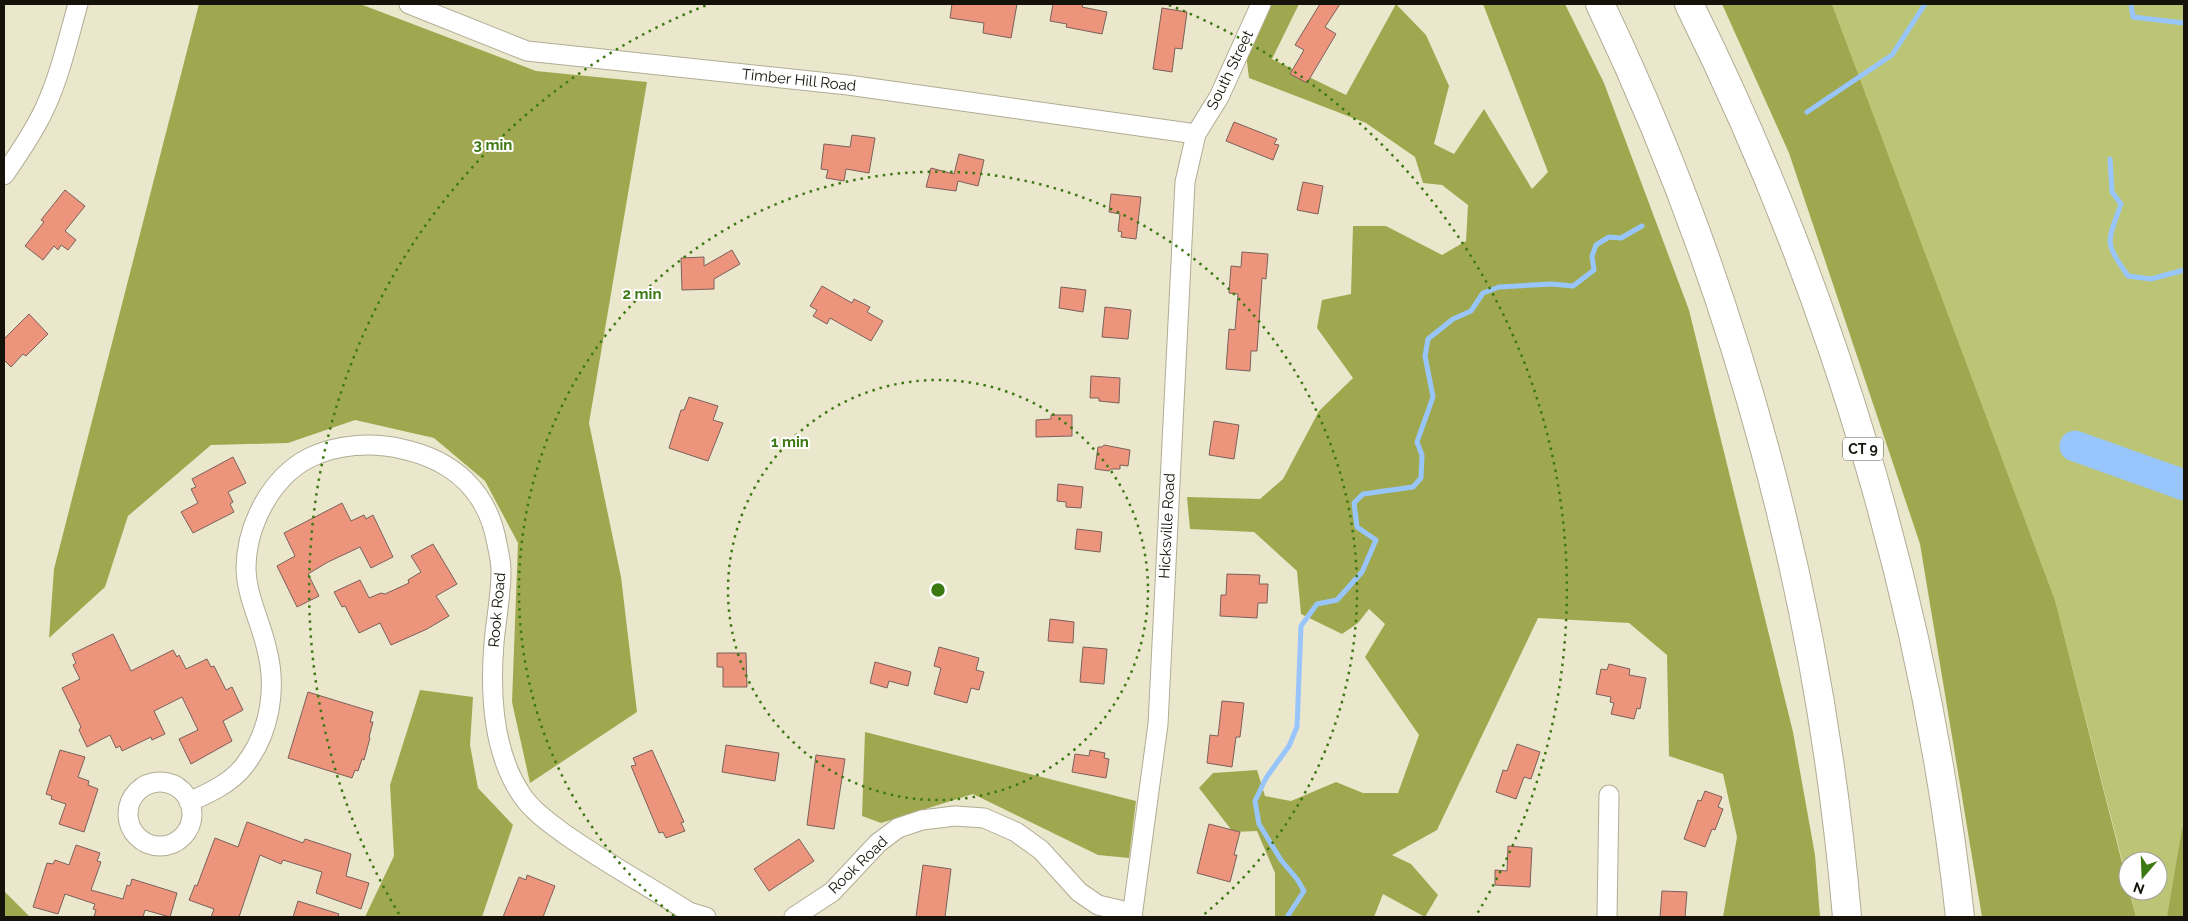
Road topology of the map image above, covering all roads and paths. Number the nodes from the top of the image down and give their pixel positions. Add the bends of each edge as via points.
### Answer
1 (78, 4) edge
2 (409, 4) edge
3 (1261, 4) edge
4 (1600, 4) edge
5 (1688, 4) edge
6 (1196, 134) junction
7 (4, 175) edge
8 (1609, 795) dead end
9 (189, 802) dead end
10 (1132, 915) edge
11 (706, 917) edge
12 (794, 917) edge
13 (1607, 917) edge
14 (1847, 917) edge
15 (1960, 917) edge

1 - 7 street via 44,110
2 - 6 street, Timber Hill Road via 527,51 848,86
3 - 6 street, South Street via 1219,97
4 - 14 highway via 1673,172 1753,402 1795,568 1814,662 1833,787
5 - 15 highway, CT 9 via 1726,82 1774,195 1824,330 1864,453 1916,655 1944,806
6 - 10 street, Hicksville Road via 1185,182 1158,724
8 - 13 street
9 - 11 street, Rook Road via 213,791 244,766 260,740 270,708 272,680 267,648 252,608 246,572 253,523 266,499 289,473 309,458 341,448 381,445 414,451 453,469 474,490 485,505 496,536 501,568 493,682 497,724 505,764 522,796 548,822 585,848 689,912
10 - 12 street, Rook Road via 1098,905 1079,892 1041,850 1016,832 984,818 955,816 922,820 898,828 878,843 832,892

